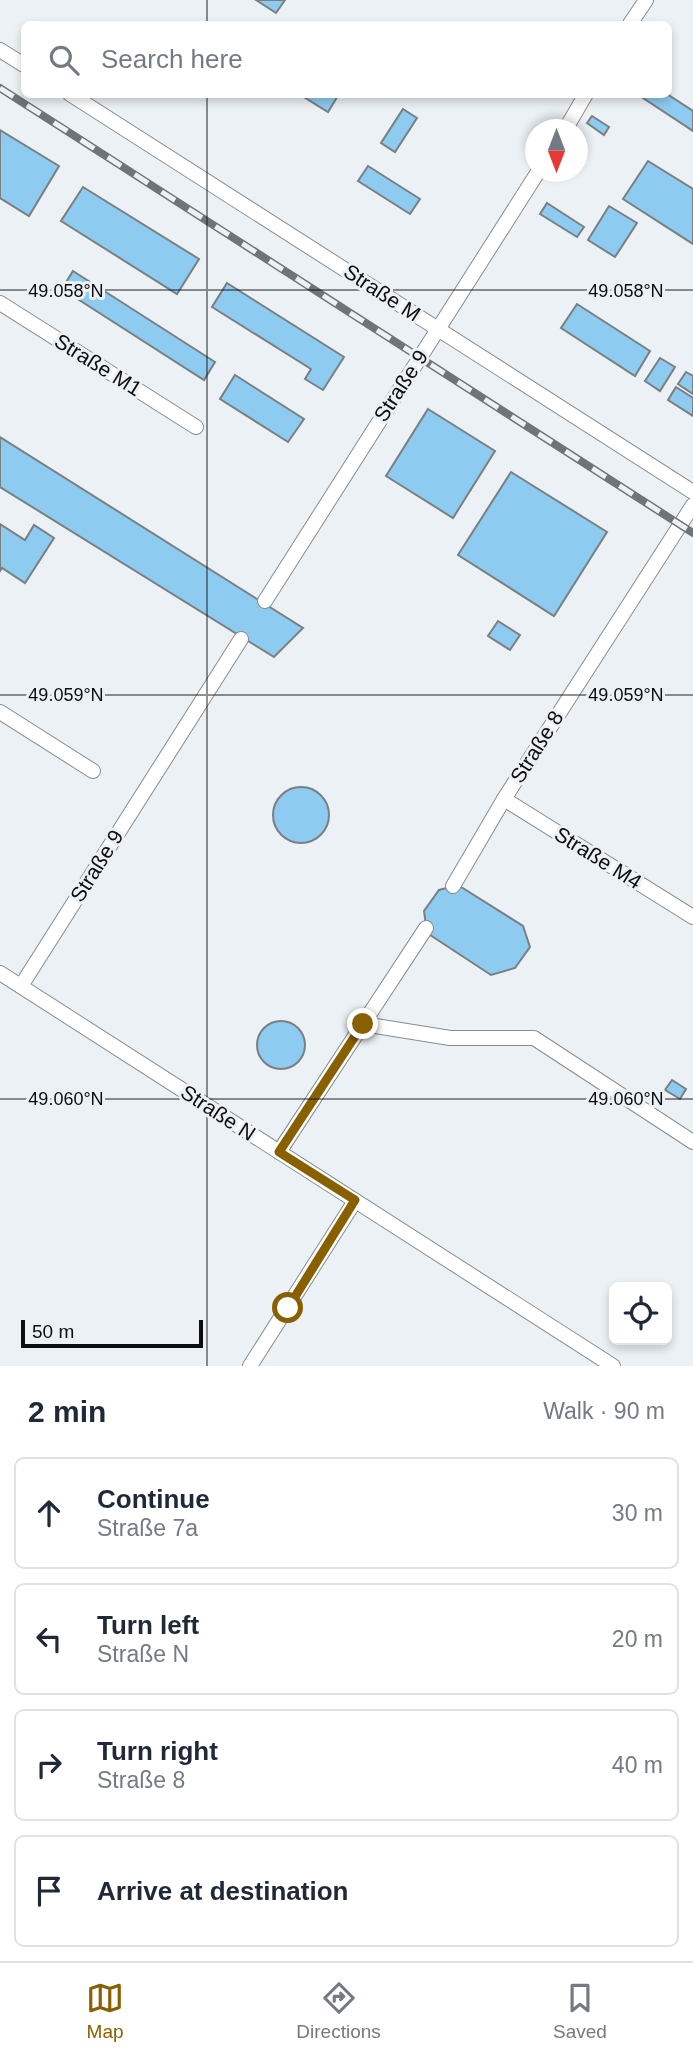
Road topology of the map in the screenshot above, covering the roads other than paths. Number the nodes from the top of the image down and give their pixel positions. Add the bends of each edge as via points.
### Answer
1 (646, 0) edge
2 (632, 21) edge
3 (0, 50) edge
4 (21, 63) edge
5 (76, 98) edge
6 (584, 98) edge
7 (571, 119) edge
8 (532, 182) edge
9 (0, 303) edge
10 (439, 330) junction
11 (196, 427) dead end
12 (693, 492) edge
13 (693, 505) edge
14 (264, 601) dead end
15 (241, 639) dead end
16 (0, 712) edge
17 (93, 771) dead end
18 (504, 799) junction
19 (453, 886) dead end
20 (693, 917) edge
21 (426, 928) dead end
22 (0, 973) edge
23 (21, 986) junction
24 (363, 1024) junction
25 (693, 1142) edge
26 (279, 1152) junction
27 (355, 1200) junction
28 (250, 1366) edge
29 (613, 1366) edge

1 - 2 lane
3 - 4 lane
5 - 10 lane, Straße M
6 - 7 lane
8 - 10 lane, Straße 9
9 - 11 lane, Straße M1
10 - 12 lane, Straße M
10 - 14 lane, Straße 9
13 - 18 lane, Straße 8
15 - 23 lane, Straße 9
16 - 17 lane
18 - 19 lane, Straße 8
18 - 20 lane, Straße M4
21 - 24 lane
22 - 23 lane, Straße N
23 - 26 lane, Straße N
24 - 25 lane via 450,1038 534,1038
24 - 26 lane
26 - 27 lane, Straße N
27 - 28 lane
27 - 29 lane, Straße N

